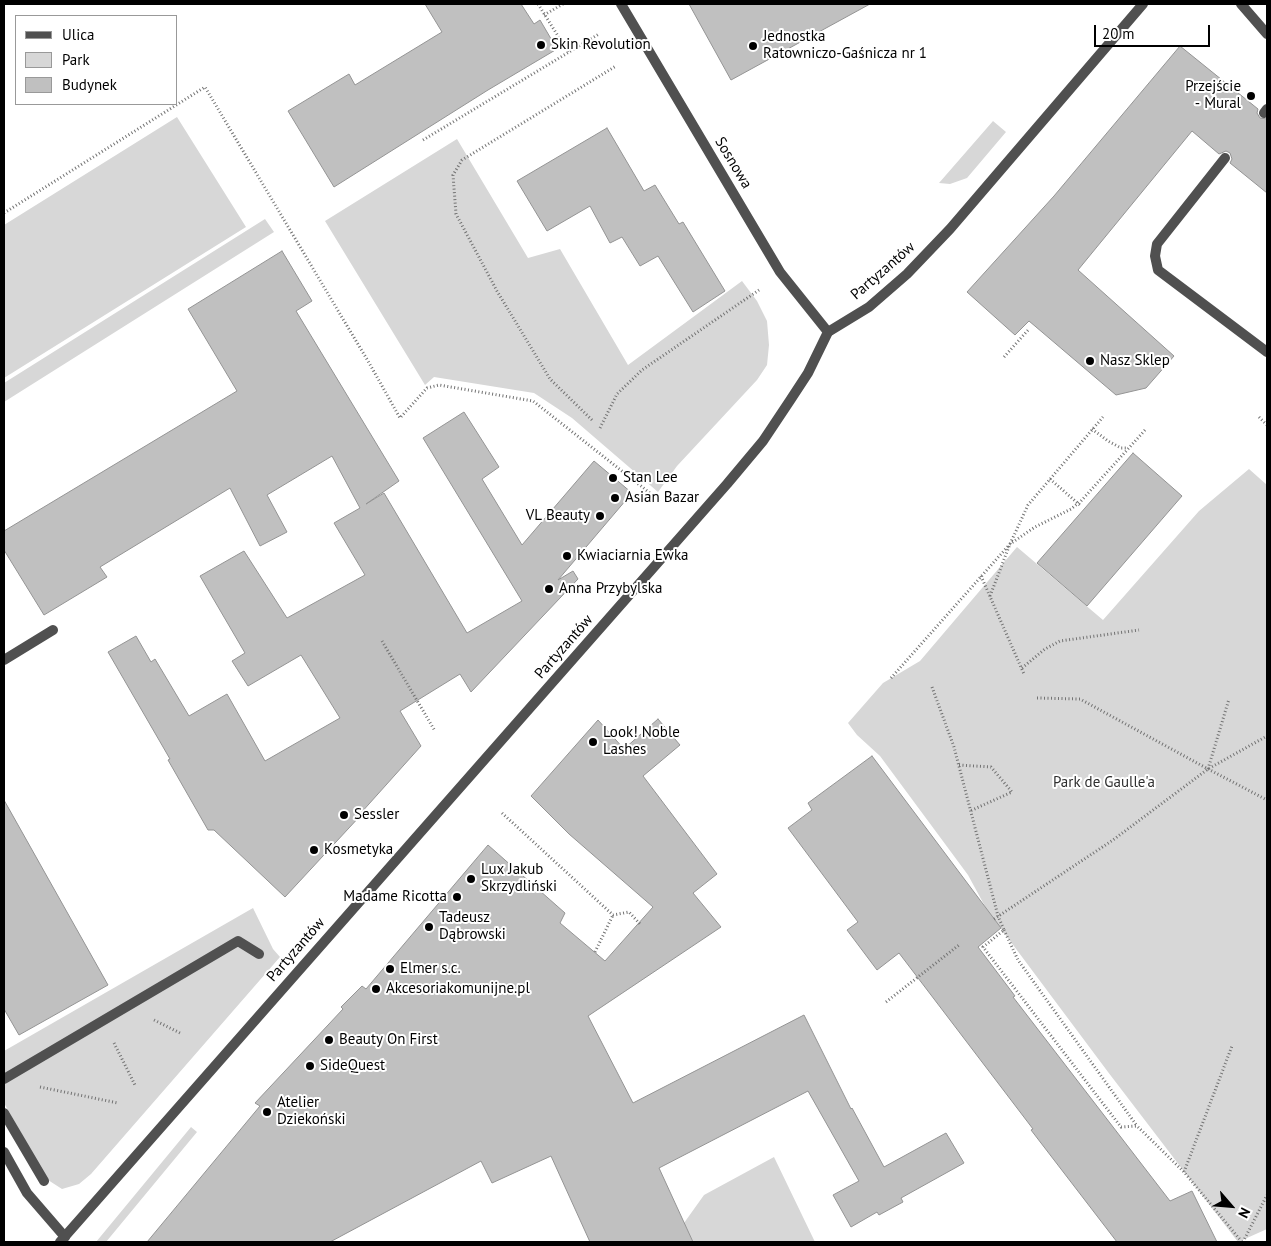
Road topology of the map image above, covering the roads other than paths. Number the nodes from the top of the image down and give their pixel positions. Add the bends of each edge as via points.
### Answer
1 (621, 4) edge
2 (1143, 4) edge
3 (1240, 4) edge
4 (1267, 34) edge
5 (1225, 158) dead end
6 (828, 332) junction
7 (1267, 352) edge
8 (53, 630) dead end
9 (4, 660) edge
10 (259, 954) dead end
11 (4, 1079) edge
12 (4, 1113) edge
13 (4, 1152) edge
14 (44, 1181) dead end
15 (63, 1240) edge

1 - 6 street, Sosnowa via 780,272
2 - 6 street, Partyzantów via 950,229 907,274 876,301
3 - 4 street
5 - 7 street via 1157,244 1158,270
6 - 15 street, Partyzantów via 791,399 763,441 727,484
8 - 9 street
10 - 11 street via 238,941
12 - 14 street
13 - 15 street via 26,1193

